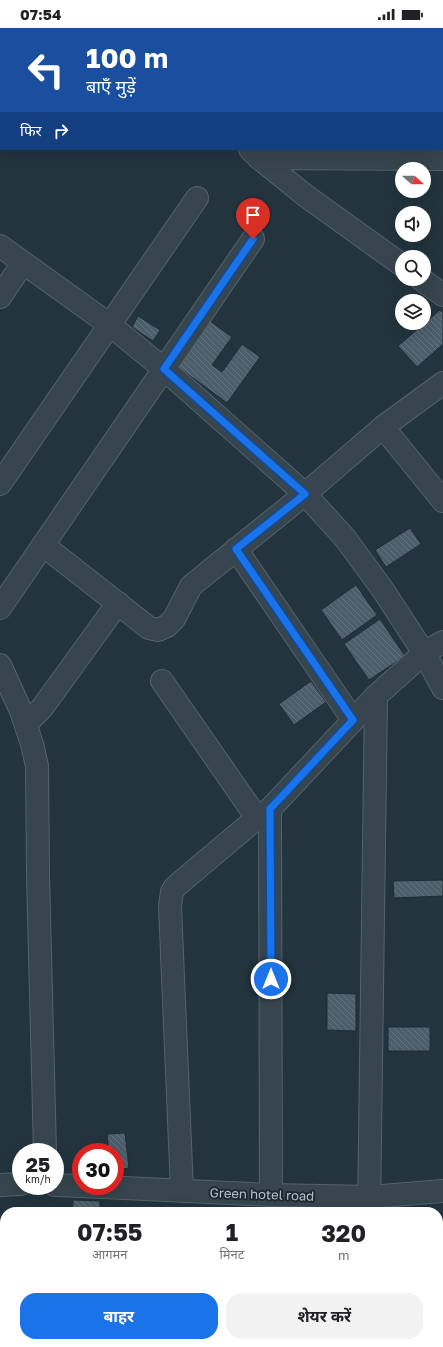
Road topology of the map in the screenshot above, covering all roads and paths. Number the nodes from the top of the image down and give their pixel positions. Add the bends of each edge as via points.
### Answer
1 (254, 154) edge
2 (419, 154) edge
3 (443, 159) edge
4 (197, 198) dead end
5 (253, 239) dead end
6 (0, 246) edge
7 (395, 261) edge
8 (23, 263) junction
9 (431, 286) edge
10 (443, 295) edge
11 (0, 297) edge
12 (110, 325) junction
13 (164, 369) junction
14 (443, 384) edge
15 (383, 427) junction
16 (0, 484) edge
17 (305, 494) junction
18 (443, 501) edge
19 (43, 545) junction
20 (236, 549) junction
21 (118, 603) junction
22 (0, 608) edge
23 (443, 642) edge
24 (424, 653) junction
25 (0, 665) edge
26 (162, 681) dead end
27 (443, 688) edge
28 (376, 696) junction
29 (353, 720) junction
30 (26, 724) junction
31 (264, 813) junction
32 (45, 1143) edge
33 (0, 1184) edge
34 (12, 1184) edge
35 (124, 1188) edge
36 (182, 1191) junction
37 (443, 1191) edge
38 (271, 1195) junction
39 (370, 1204) edge

1 - 2 street
1 - 7 street via 306,196
2 - 3 street
4 - 12 street
5 - 13 street
6 - 8 street
8 - 11 street
8 - 12 street
9 - 10 street
12 - 13 street
12 - 16 street
13 - 17 street
13 - 19 street
14 - 15 street
15 - 17 street
15 - 18 street
17 - 20 street
17 - 24 street via 345,538
19 - 21 street
19 - 22 street
20 - 21 street via 191,586 174,619 161,630 149,628
20 - 29 street
21 - 30 street via 42,708
23 - 24 street
24 - 27 street
24 - 28 street
25 - 30 street
26 - 31 street
28 - 29 street
28 - 39 street
29 - 31 street
30 - 32 street via 37,766
31 - 36 street via 175,887 170,898
31 - 38 street
33 - 34 street
35 - 36 street, Green hotel road
36 - 38 street, Green hotel road
37 - 39 street, Green hotel road
38 - 39 street, Green hotel road

